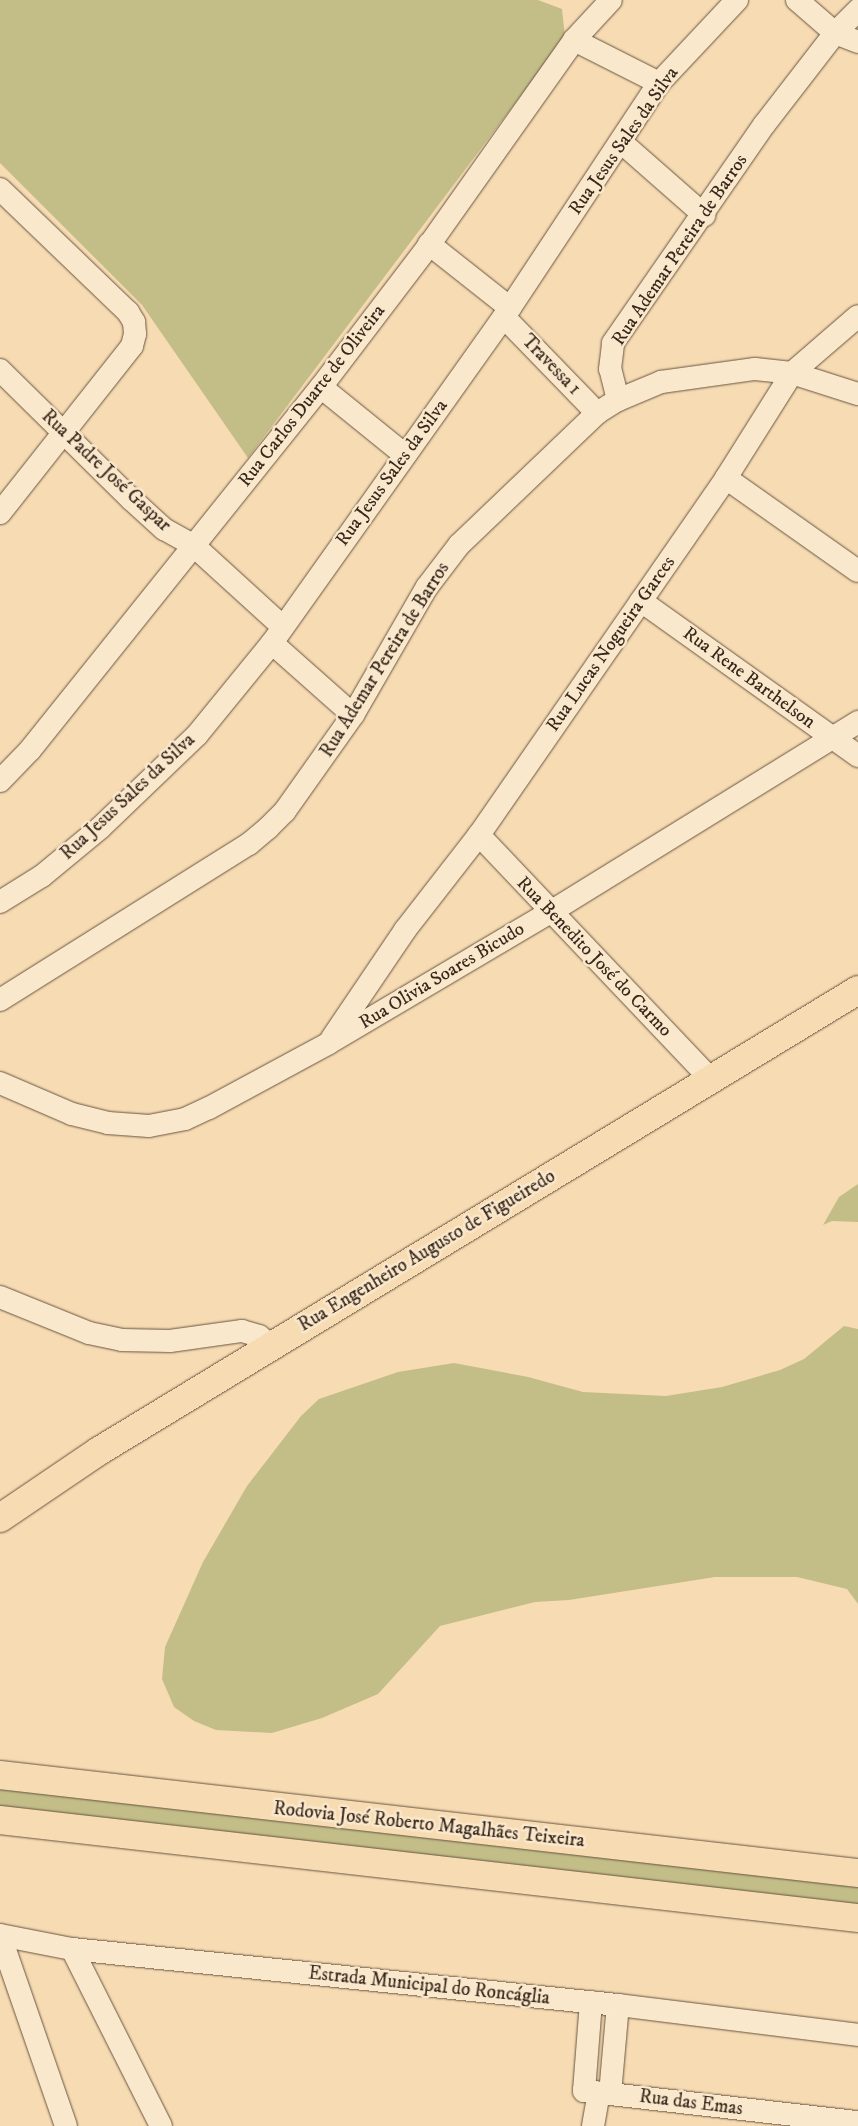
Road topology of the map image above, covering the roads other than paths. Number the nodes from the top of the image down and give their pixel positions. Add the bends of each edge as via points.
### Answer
1 (611, 0) edge
2 (737, 0) edge
3 (797, 0) edge
4 (858, 10) edge
5 (835, 33) junction
6 (574, 40) junction
7 (858, 42) edge
8 (659, 83) junction
9 (621, 142) junction
10 (0, 189) edge
11 (704, 215) junction
12 (429, 244) junction
13 (507, 313) junction
14 (858, 316) edge
15 (0, 370) edge
16 (792, 373) junction
17 (321, 387) junction
18 (858, 394) edge
19 (618, 400) junction
20 (597, 414) junction
21 (63, 432) junction
22 (405, 455) junction
23 (726, 478) junction
24 (0, 513) edge
25 (193, 545) junction
26 (858, 570) edge
27 (641, 601) junction
28 (277, 635) junction
29 (353, 715) junction
30 (858, 722) edge
31 (833, 738) junction
32 (858, 756) edge
33 (0, 781) edge
34 (479, 836) junction
35 (0, 902) edge
36 (552, 912) junction
37 (370, 980) junction
38 (858, 990) edge
39 (0, 1000) edge
40 (384, 1011) junction
41 (329, 1043) junction
42 (710, 1078) junction
43 (0, 1083) edge
44 (0, 1297) edge
45 (271, 1346) junction
46 (0, 1518) edge
47 (0, 1775) edge
48 (0, 1820) edge
49 (858, 1872) edge
50 (858, 1918) edge
51 (0, 1935) edge
52 (72, 1949) junction
53 (591, 2002) junction
54 (618, 2005) junction
55 (858, 2035) edge
56 (598, 2093) junction
57 (858, 2122) edge
58 (66, 2126) edge
59 (161, 2126) edge
60 (593, 2126) edge

1 - 6 street, Rua Carlos Duarte de Oliveira
2 - 8 street, Rua Jesus Sales da Silva
3 - 5 street
4 - 5 street, Rua Ademar Pereira de Barros
5 - 7 street
5 - 11 street, Rua Ademar Pereira de Barros via 764,125
6 - 8 street
6 - 12 street, Rua Carlos Duarte de Oliveira
8 - 9 street, Rua Jesus Sales da Silva
9 - 11 street
9 - 13 street, Rua Jesus Sales da Silva
10 - 21 street via 128,312 134,322 132,346
11 - 19 street, Rua Ademar Pereira de Barros via 613,344 610,369
12 - 13 street, Travessa 1
12 - 17 street, Rua Carlos Duarte de Oliveira
13 - 20 street, Travessa 1
13 - 22 street, Rua Jesus Sales da Silva
14 - 16 street, Rua Lucas Nogueira Garces
15 - 21 street, Rua Padre José Gaspar
16 - 18 street
16 - 19 street via 755,369 692,375 662,382
16 - 23 street, Rua Lucas Nogueira Garces
17 - 22 street
17 - 25 street, Rua Carlos Duarte de Oliveira
19 - 20 street, Rua Ademar Pereira de Barros
20 - 29 street, Rua Ademar Pereira de Barros via 459,545 427,587
21 - 24 street
21 - 25 street, Rua Padre José Gaspar via 158,523
22 - 28 street, Rua Jesus Sales da Silva
23 - 26 street
23 - 27 street, Rua Lucas Nogueira Garces
25 - 28 street, Rua Padre José Gaspar
25 - 33 street, Rua Carlos Duarte de Oliveira via 30,750
27 - 31 street, Rua Rene Barthelson
27 - 34 street, Rua Lucas Nogueira Garces
28 - 29 street, Rua Padre José Gaspar
28 - 35 street, Rua Jesus Sales da Silva via 197,735 168,765 42,876
29 - 39 street, Rua Ademar Pereira de Barros via 286,811 250,844
30 - 31 street, Rua Olivia Soares Bicudo
31 - 32 street, Rua Rene Barthelson
31 - 36 street, Rua Olivia Soares Bicudo
34 - 36 street, Rua Benedito José do Carmo
34 - 37 street, Rua Lucas Nogueira Garces via 404,930
36 - 40 street, Rua Olivia Soares Bicudo
36 - 42 street, Rua Benedito José do Carmo
37 - 40 street
37 - 41 street, Rua Lucas Nogueira Garces
38 - 42 main road, Rua Engenheiro Augusto de Figueiredo
40 - 41 street, Rua Olivia Soares Bicudo
41 - 43 street, Rua Olivia Soares Bicudo via 209,1108 185,1118 149,1126 108,1123 72,1114
42 - 45 main road, Rua Engenheiro Augusto de Figueiredo
44 - 45 street via 89,1333 122,1340 170,1340 242,1331 259,1336
45 - 46 main road, Rua Engenheiro Augusto de Figueiredo via 98,1452
47 - 49 main road, Rodovia José Roberto Magalhães Teixeira
48 - 50 main road
51 - 52 street, Estrada Municipal do Roncáglia
51 - 58 street
52 - 53 street, Estrada Municipal do Roncáglia
52 - 59 street
53 - 54 street, Estrada Municipal do Roncáglia
53 - 56 street
54 - 55 street, Estrada Municipal do Roncáglia
54 - 56 street
56 - 57 street, Rua das Emas
56 - 60 street

